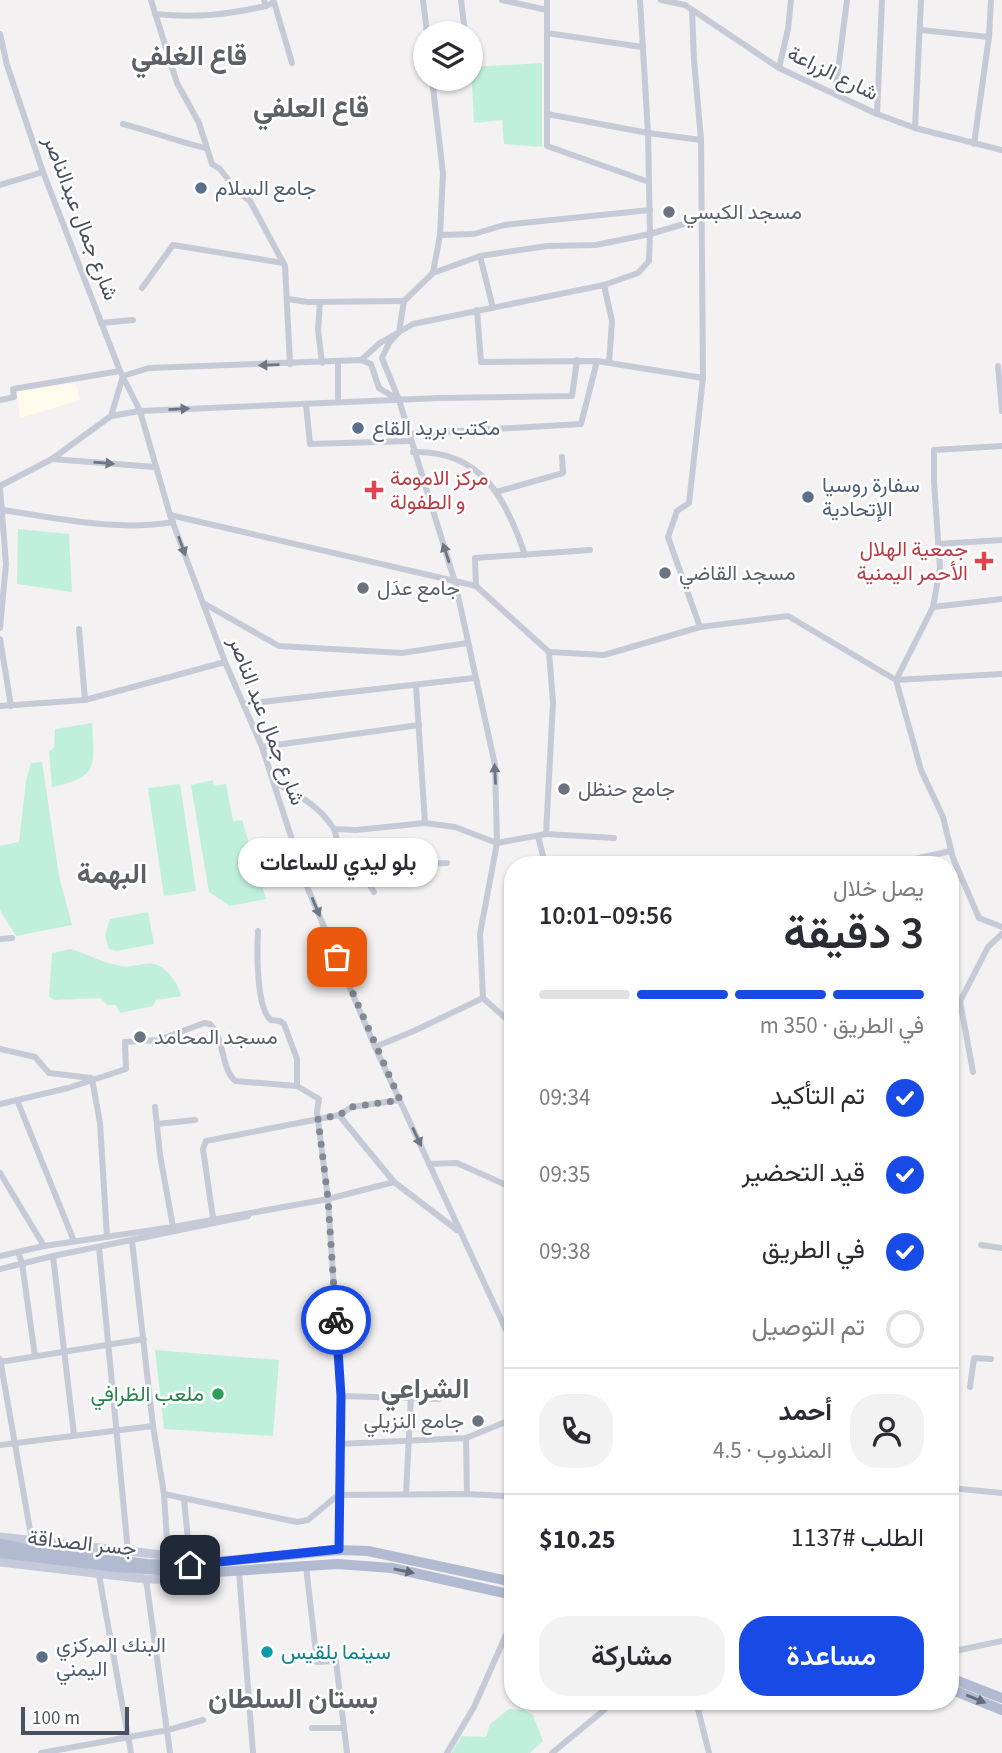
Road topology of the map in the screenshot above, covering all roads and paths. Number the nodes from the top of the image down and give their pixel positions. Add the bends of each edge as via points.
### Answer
1 (151, 0) edge
2 (423, 0) edge
3 (461, 0) edge
4 (502, 0) edge
5 (547, 0) edge
6 (640, 0) edge
7 (661, 0) edge
8 (791, 0) edge
9 (846, 0) edge
10 (882, 0) edge
11 (921, 0) edge
12 (991, 0) edge
13 (265, 3) edge
14 (685, 3) edge
15 (547, 10) junction
16 (692, 10) junction
17 (155, 15) junction
18 (426, 21) edge
19 (464, 21) edge
20 (920, 30) junction
21 (547, 33) junction
22 (0, 34) edge
23 (989, 37) junction
24 (642, 47) junction
25 (2, 50) edge
26 (292, 63) dead end
27 (779, 68) junction
28 (433, 91) edge
29 (835, 94) junction
30 (547, 114) junction
31 (877, 114) junction
32 (123, 124) dead end
33 (915, 128) junction
34 (648, 134) junction
35 (701, 140) junction
36 (974, 144) junction
37 (206, 148) junction
38 (1002, 150) edge
39 (43, 172) junction
40 (649, 182) junction
41 (0, 184) edge
42 (650, 210) junction
43 (701, 219) junction
44 (650, 234) junction
45 (440, 235) junction
46 (480, 256) junction
47 (283, 262) junction
48 (433, 273) junction
49 (604, 285) junction
50 (142, 288) dead end
51 (288, 299) junction
52 (404, 301) junction
53 (320, 302) junction
54 (493, 307) junction
55 (477, 310) junction
56 (133, 320) dead end
57 (102, 323) junction
58 (399, 332) junction
59 (361, 360) junction
60 (577, 360) junction
61 (597, 361) junction
62 (338, 362) junction
63 (322, 363) junction
64 (609, 363) junction
65 (290, 364) junction
66 (999, 366) dead end
67 (121, 374) junction
68 (703, 378) junction
69 (0, 400) edge
70 (399, 400) junction
71 (338, 402) junction
72 (306, 404) junction
73 (140, 411) junction
74 (1002, 411) edge
75 (111, 416) junction
76 (409, 438) junction
77 (1002, 446) edge
78 (413, 452) junction
79 (562, 457) dead end
80 (52, 459) junction
81 (155, 467) junction
82 (0, 487) edge
83 (496, 492) junction
84 (2, 510) junction
85 (171, 518) junction
86 (1002, 540) edge
87 (938, 544) junction
88 (590, 550) dead end
89 (525, 555) junction
90 (3, 564) edge
91 (455, 582) junction
92 (476, 586) junction
93 (1002, 599) edge
94 (203, 603) junction
95 (933, 607) junction
96 (700, 626) junction
97 (0, 628) edge
98 (79, 629) dead end
99 (0, 639) edge
100 (467, 643) junction
101 (549, 652) junction
102 (225, 662) junction
103 (1002, 674) edge
104 (474, 678) junction
105 (896, 680) junction
106 (416, 686) junction
107 (85, 700) junction
108 (244, 704) junction
109 (0, 706) edge
110 (11, 706) junction
111 (419, 725) junction
112 (262, 747) junction
113 (273, 781) junction
114 (425, 823) junction
115 (334, 829) junction
116 (546, 834) junction
117 (538, 836) junction
118 (614, 838) dead end
119 (497, 843) junction
120 (951, 851) junction
121 (543, 856) edge
122 (928, 856) edge
123 (953, 856) edge
124 (447, 863) dead end
125 (358, 866) junction
126 (959, 870) edge
127 (304, 877) junction
128 (374, 892) dead end
129 (1002, 927) edge
130 (258, 931) dead end
131 (1002, 934) edge
132 (12, 938) dead end
133 (0, 939) edge
134 (483, 998) junction
135 (960, 1001) joint
136 (504, 1017) edge
137 (375, 1046) junction
138 (0, 1049) edge
139 (973, 1072) dead end
140 (92, 1079) junction
141 (297, 1086) junction
142 (17, 1100) junction
143 (400, 1100) junction
144 (0, 1104) edge
145 (155, 1107) dead end
146 (339, 1115) junction
147 (318, 1119) junction
148 (195, 1120) dead end
149 (157, 1124) junction
150 (429, 1164) junction
151 (0, 1173) edge
152 (394, 1182) junction
153 (504, 1184) edge
154 (328, 1199) junction
155 (291, 1206) junction
156 (214, 1218) junction
157 (173, 1227) junction
158 (460, 1232) junction
159 (107, 1237) junction
160 (74, 1241) junction
161 (132, 1241) junction
162 (981, 1245) dead end
163 (44, 1246) junction
164 (99, 1247) junction
165 (1002, 1248) edge
166 (18, 1252) junction
167 (0, 1256) edge
168 (53, 1256) junction
169 (22, 1263) junction
170 (0, 1269) edge
171 (504, 1326) edge
172 (144, 1339) junction
173 (108, 1344) junction
174 (66, 1351) junction
175 (35, 1356) junction
176 (991, 1359) dead end
177 (0, 1361) edge
178 (970, 1387) dead end
179 (341, 1396) junction
180 (411, 1397) junction
181 (439, 1399) dead end
182 (504, 1423) edge
183 (153, 1426) junction
184 (115, 1431) junction
185 (75, 1436) junction
186 (466, 1438) junction
187 (409, 1442) junction
188 (15, 1443) junction
189 (339, 1444) junction
190 (0, 1445) edge
191 (959, 1489) edge
192 (1002, 1493) edge
193 (164, 1494) junction
194 (406, 1494) junction
195 (467, 1494) junction
196 (338, 1495) junction
197 (504, 1496) edge
198 (184, 1499) junction
199 (0, 1536) edge
200 (32, 1541) junction
201 (0, 1544) edge
202 (339, 1549) junction
203 (128, 1552) junction
204 (0, 1553) edge
205 (168, 1556) junction
206 (0, 1562) edge
207 (188, 1563) junction
208 (306, 1566) junction
209 (202, 1568) junction
210 (239, 1571) junction
211 (99, 1575) junction
212 (146, 1579) junction
213 (504, 1580) edge
214 (504, 1593) edge
215 (504, 1639) edge
216 (1002, 1641) edge
217 (959, 1650) edge
218 (959, 1681) edge
219 (959, 1693) edge
220 (1002, 1698) edge
221 (604, 1710) edge
222 (698, 1710) edge
223 (1002, 1710) edge
224 (203, 1720) dead end
225 (312, 1728) dead end
226 (344, 1728) junction
227 (168, 1730) junction
228 (128, 1738) junction
229 (92, 1745) junction
230 (45, 1753) edge
231 (93, 1753) edge
232 (131, 1753) edge
233 (170, 1753) edge
234 (253, 1753) edge
235 (346, 1753) edge
236 (447, 1753) edge
237 (552, 1753) edge
238 (709, 1753) edge

1 - 17 street
2 - 18 street
3 - 19 street
4 - 15 street
5 - 15 street
6 - 24 street
7 - 14 street, شارع الزراعة
8 - 27 street
9 - 29 street
10 - 31 street
11 - 20 street
12 - 23 street
13 - 17 street via 223,15
13 - 26 street via 274,2
14 - 16 street, شارع الزراعة
15 - 21 street
16 - 27 street, شارع الزراعة
16 - 35 street
17 - 37 street via 177,83
20 - 23 street
20 - 33 street
21 - 24 street
21 - 30 street
22 - 25 street, شارع جمال عبدالناصر
23 - 36 street
24 - 34 street
25 - 39 street, شارع جمال عبدالناصر
27 - 29 street, شارع الزراعة
28 - 45 street via 443,173
29 - 31 street, شارع الزراعة
30 - 34 street
30 - 40 street via 547,146
31 - 33 street, شارع الزراعة
32 - 37 street
33 - 36 street, شارع الزراعة
34 - 35 street
34 - 40 street
35 - 43 street
36 - 38 street, شارع الزراعة
37 - 47 street via 212,164 250,201
39 - 41 street
39 - 57 street, شارع جمال عبدالناصر
40 - 42 street
42 - 44 street
42 - 45 street
43 - 44 street
43 - 68 street
44 - 46 street
44 - 49 street via 649,261 638,273
45 - 48 street
46 - 48 street
46 - 54 street
47 - 50 street via 173,245
47 - 51 street
48 - 52 street
49 - 54 street
49 - 64 street via 612,321
51 - 53 street
51 - 65 street
52 - 53 street
52 - 58 street
53 - 63 street
54 - 55 street
55 - 58 street via 413,324
55 - 60 street via 481,362
56 - 57 street
57 - 67 street, شارع جمال عبدالناصر
58 - 59 street
58 - 70 street via 382,358
59 - 62 street
59 - 70 street via 371,364 379,388
60 - 61 street
60 - 70 street via 572,396
61 - 64 street
61 - 76 street via 581,424
62 - 63 street
62 - 71 street
63 - 65 street
64 - 68 street
65 -> 67 street
66 - 74 street
67 - 69 street via 13,389 14,397
67 - 73 street, شارع جمال عبدالناصر
67 - 75 street
68 - 96 street via 689,503 677,511 668,537
70 - 71 street
70 - 76 street
71 - 72 street
73 -> 72 street
72 - 76 street via 310,444
73 - 75 street
73 - 81 street, شارع جمال عبد الناصر
75 - 80 street
76 - 78 street
77 - 87 street via 934,450
78 - 83 street via 432,451 469,465
91 -> 78 street
79 - 83 street via 563,473
80 -> 81 street
80 - 82 street
81 - 85 street, شارع جمال عبد الناصر
82 - 84 street
83 - 89 street via 508,508
84 - 85 street via 146,527
84 - 90 street
85 - 91 street
85 -> 94 street, شارع جمال عبد الناصر
86 - 87 street
87 - 95 street via 940,568
88 - 89 street
89 - 92 street via 475,558
90 - 97 street
91 - 92 street
91 - 100 street
92 - 101 street
93 - 95 street
94 - 100 street via 279,646 402,653
94 - 102 street, شارع جمال عبد الناصر
95 - 105 street
96 - 101 street via 604,655
96 - 105 street via 788,616
98 - 107 street
99 - 110 street
100 - 104 street
101 - 116 street via 553,702
102 - 107 street
102 - 108 street, شارع جمال عبد الناصر
103 - 105 street
104 - 106 street
119 -> 104 street via 495,765
105 - 120 street via 921,770 943,817
106 - 108 street
106 - 111 street
107 - 110 street
108 - 112 street, شارع جمال عبد الناصر
109 - 110 street
111 - 112 street
111 - 114 street
112 - 113 street, شارع جمال عبد الناصر
113 - 115 street via 324,813
113 - 127 street, شارع جمال عبد الناصر
114 - 115 street
114 - 119 street via 455,827
115 - 125 street via 340,849
116 - 117 street
116 - 118 street
117 - 119 street
117 - 121 street
119 - 134 street via 480,934
120 - 122 street
120 - 123 street
124 - 125 street
125 - 127 street
125 - 128 street
126 - 129 street via 979,918
127 -> 137 street, شارع جمال عبد الناصر
130 - 141 street via 264,1010 271,1020 284,1024 297,1059
131 - 135 street via 988,947
132 - 133 street
134 - 136 street
134 - 137 street
135 - 139 street
137 - 143 street, شارع جمال عبد الناصر
138 - 140 street via 35,1057 49,1073
140 - 141 street via 126,1069 125,1042 159,1040 204,1023 216,1031 235,1081
140 - 142 street
140 - 159 street via 100,1123
141 - 147 street via 319,1099
142 - 144 street
142 - 160 street
143 - 146 street via 352,1107
143 -> 150 street, شارع جمال عبد الناصر
145 - 149 street
146 - 147 street
146 - 152 street
147 - 154 street
147 - 156 street via 206,1141 203,1149
148 - 149 street
149 - 157 street
150 - 153 street via 457,1163
150 - 158 street, شارع جمال عبد الناصر
151 - 163 street
152 - 154 street
152 - 158 street
154 - 155 street
154 - 179 street
155 - 156 street
155 - 161 street
156 - 157 street
157 - 159 street
158 - 171 street, شارع جمال عبد الناصر
159 - 160 street
160 - 163 street
161 - 164 street
161 - 172 street
162 - 165 street
163 - 166 street
164 - 168 street
164 - 173 street
166 - 167 street
166 - 169 street
168 - 169 street
168 - 174 street
169 - 170 street
169 - 175 street
172 - 173 street
172 - 183 street
173 - 174 street
173 - 184 street
174 - 175 street
174 - 185 street
175 - 177 street
176 - 178 street via 974,1357
177 - 188 street
179 - 180 street
179 - 189 street
180 - 181 street
180 - 187 street
182 - 186 street
183 - 184 street
183 - 193 street
184 - 185 street
184 - 203 street
185 - 188 street
186 - 187 street
186 - 195 street
187 - 189 street
187 - 194 street
188 - 190 street
188 - 200 street
189 - 196 street
191 - 192 street
193 - 198 street
193 - 205 street
194 - 195 street
194 - 196 street
195 - 197 street
196 - 198 street via 308,1520 297,1522
196 - 202 street
198 - 207 street
199 - 200 main road
200 - 203 main road
201 - 207 main road, جسر الصداقة via 107,1559
202 - 209 main road
202 - 213 main road via 396,1556
203 - 205 main road
204 - 209 main road, جسر الصداقة via 128,1568
205 - 207 main road
206 - 211 main road
207 - 209 main road, جسر الصداقة
208 - 210 main road
208 -> 214 main road via 392,1568
208 - 226 street via 317,1662 336,1661
209 - 210 main road
209 - 212 main road via 197,1579
210 - 234 street
211 - 212 main road
211 - 228 street
212 - 227 street
215 - 236 street via 474,1707
216 - 217 street
218 - 220 main road
219 -> 223 main road
221 - 237 street
222 - 238 street
224 - 227 street
225 - 226 street
226 - 235 street
227 - 228 street
227 - 233 street
228 - 229 street
228 - 232 street
229 - 230 street
229 - 231 street

